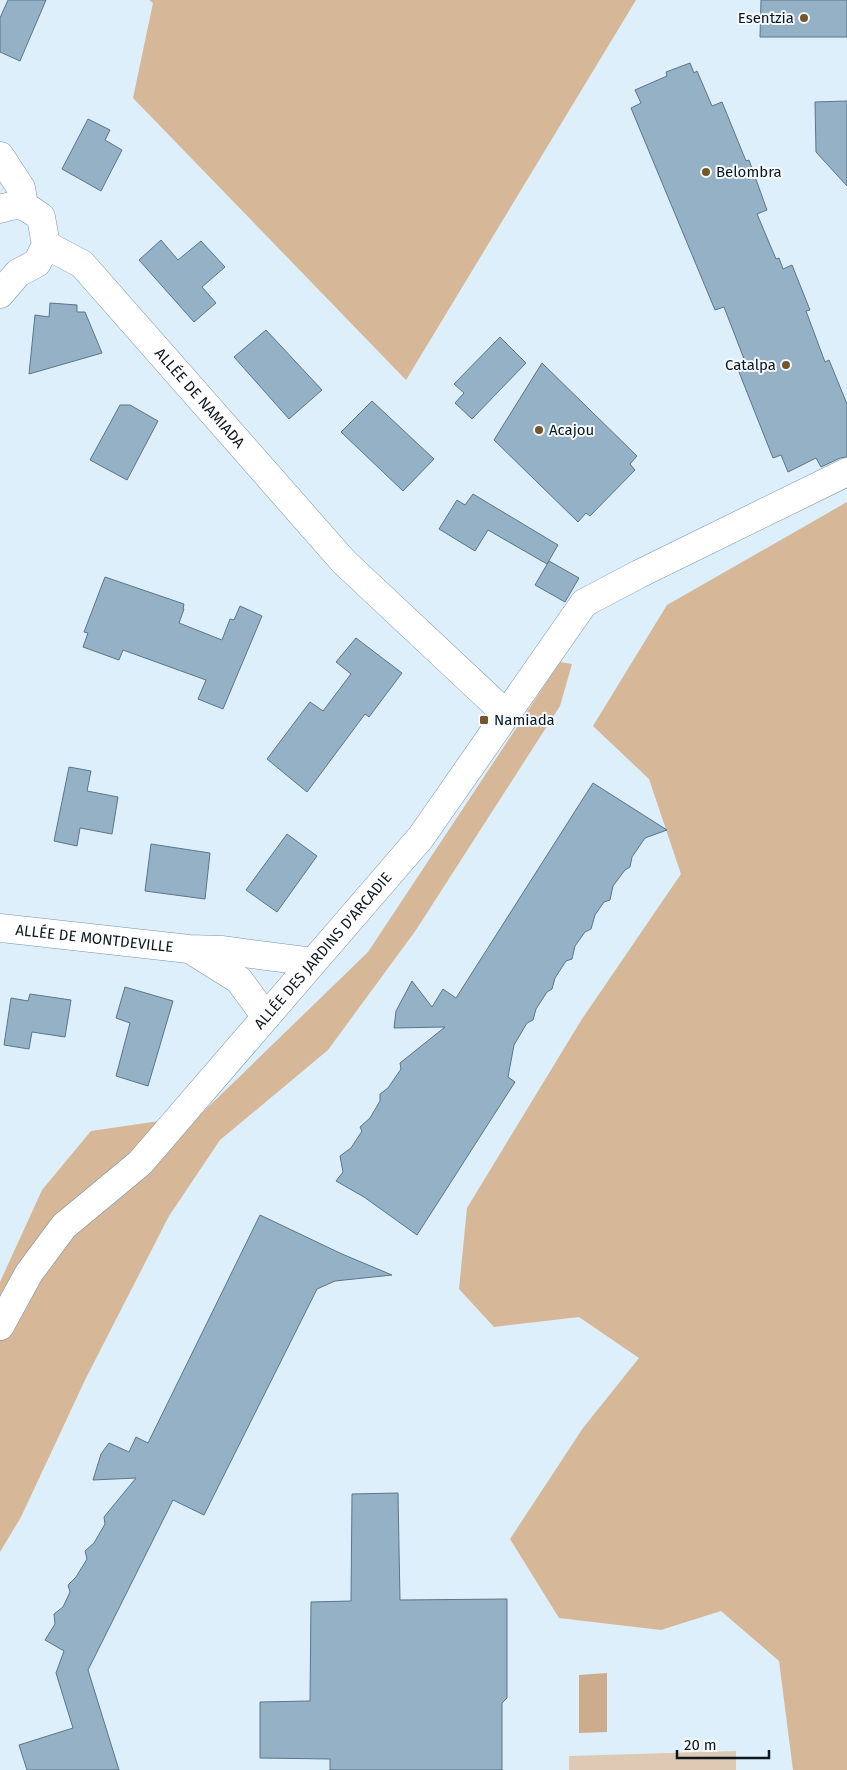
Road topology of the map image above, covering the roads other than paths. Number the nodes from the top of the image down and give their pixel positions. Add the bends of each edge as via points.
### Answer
1 (0, 156) edge
2 (12, 207) edge
3 (46, 245) junction
4 (9, 272) edge
5 (0, 294) edge
6 (847, 472) edge
7 (506, 714) junction
8 (0, 928) edge
9 (189, 949) junction
10 (313, 962) junction
11 (266, 1017) junction
12 (0, 1326) edge

1 - 2 street via 21,188
2 - 3 street via 41,217
3 - 4 street via 37,263
3 - 7 street, ALLÉE DE NAMIADA via 82,264 344,562
4 - 5 street
6 - 7 street, ALLÉE DES JARDINS D'ARCADIE via 584,603
7 - 10 street, ALLÉE DES JARDINS D'ARCADIE via 421,837
8 - 9 street, ALLÉE DE MONTDEVILLE
9 - 10 street, ALLÉE DE MONTDEVILLE
9 - 11 street, ALLÉE DE MONTDEVILLE via 239,980
10 - 11 street, ALLÉE DES JARDINS D'ARCADIE
11 - 12 street, ALLÉE DES JARDINS D'ARCADIE via 140,1163 64,1226 29,1273

